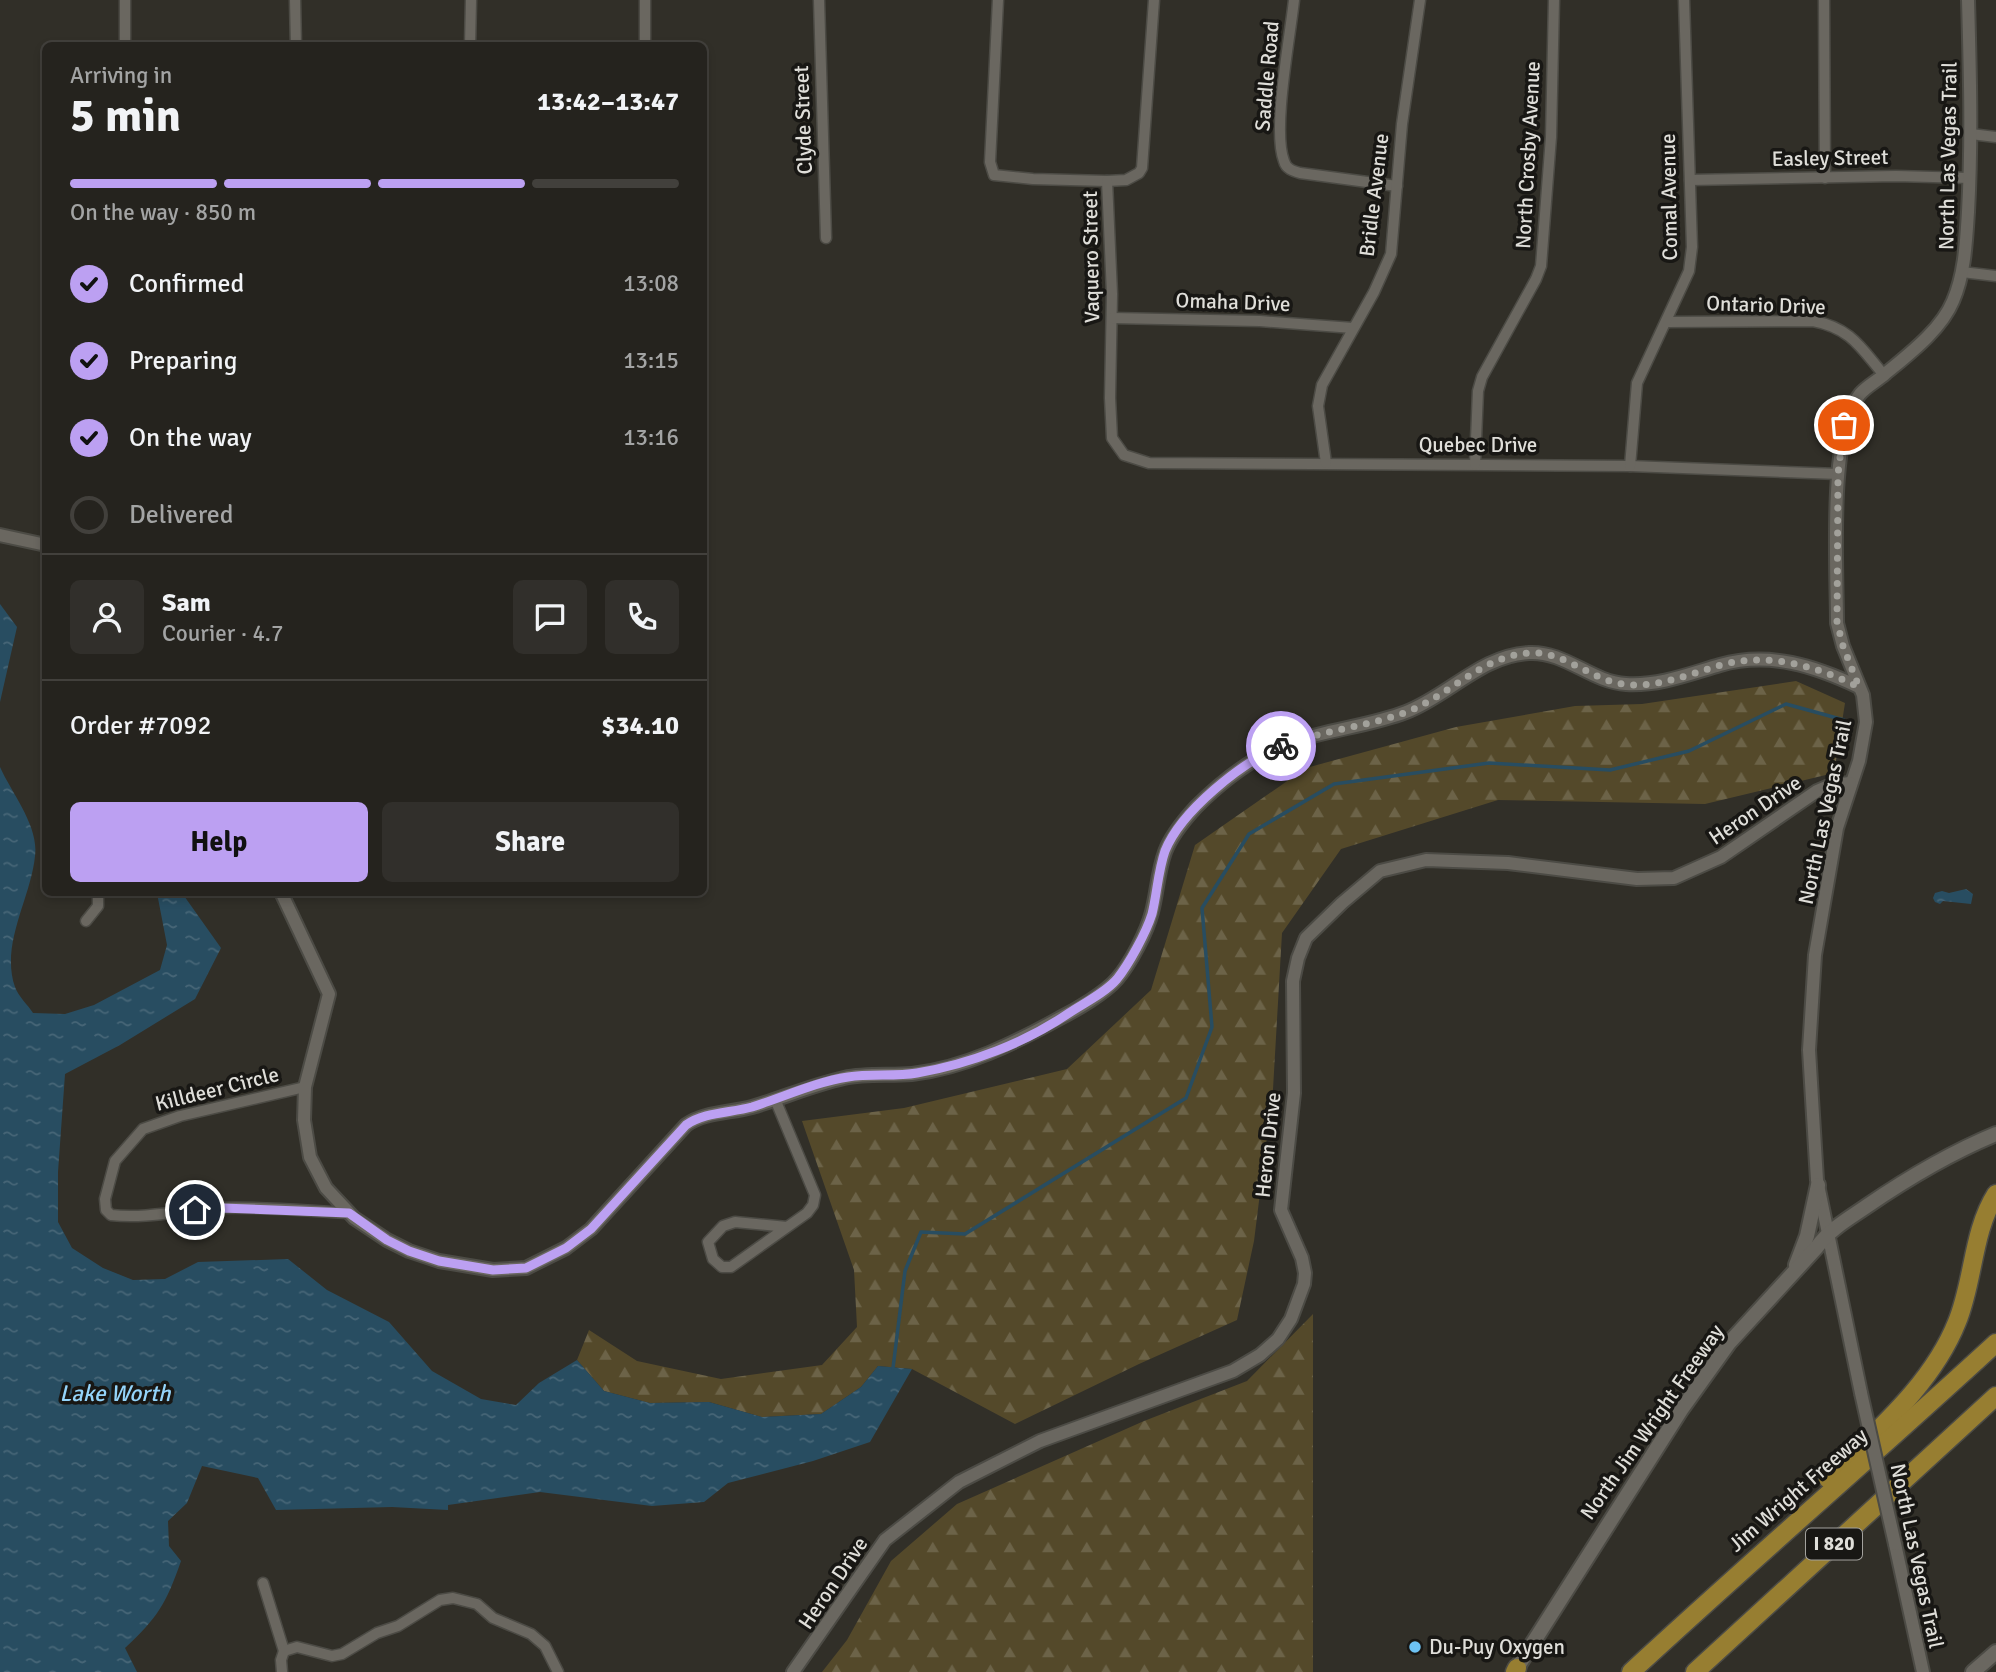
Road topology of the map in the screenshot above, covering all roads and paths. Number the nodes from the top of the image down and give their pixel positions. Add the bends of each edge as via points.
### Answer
1 (125, 0) edge
2 (295, 0) edge
3 (471, 0) edge
4 (645, 0) edge
5 (820, 0) edge
6 (998, 0) edge
7 (1154, 0) edge
8 (1294, 0) edge
9 (1420, 0) edge
10 (1554, 0) edge
11 (1684, 0) edge
12 (1824, 0) edge
13 (1968, 0) edge
14 (125, 42) edge
15 (296, 42) edge
16 (470, 42) edge
17 (645, 42) edge
18 (1971, 134) junction
19 (1996, 136) edge
20 (1825, 178) junction
21 (1970, 178) junction
22 (1690, 180) junction
23 (1107, 181) junction
24 (1397, 186) junction
25 (826, 238) dead end
26 (1962, 272) junction
27 (1996, 276) edge
28 (1112, 318) junction
29 (1667, 323) junction
30 (1353, 328) junction
31 (1884, 375) junction
32 (1121, 452) joint
33 (1326, 463) junction
34 (1475, 464) junction
35 (1630, 466) junction
36 (1838, 474) junction
37 (0, 535) edge
38 (42, 544) edge
39 (1859, 687) junction
40 (1850, 783) junction
41 (98, 896) edge
42 (283, 896) edge
43 (86, 921) dead end
44 (305, 1087) junction
45 (775, 1099) junction
46 (1996, 1134) edge
47 (1818, 1185) junction
48 (1996, 1194) edge
49 (349, 1213) junction
50 (787, 1227) junction
51 (1828, 1232) junction
52 (1793, 1273) junction
53 (1996, 1343) edge
54 (1996, 1396) edge
55 (1996, 1410) edge
56 (1974, 1416) junction
57 (1808, 1510) junction
58 (263, 1583) dead end
59 (284, 1651) junction
60 (1996, 1651) edge
61 (1515, 1671) edge
62 (282, 1672) edge
63 (558, 1672) edge
64 (793, 1672) edge
65 (1631, 1672) edge
66 (1695, 1672) edge
67 (1923, 1672) edge
68 (1973, 1672) edge

1 - 14 street
2 - 15 street
3 - 16 street
4 - 17 street
5 - 25 street, Clyde Street
6 - 23 street via 990,162 994,175
7 - 23 street, Vaquero Street via 1142,168 1126,180
8 - 24 street, Saddle Road via 1280,123 1284,164 1300,173
9 - 24 street, Bridle Avenue
10 - 34 street, North Crosby Avenue via 1551,137 1541,266 1482,377
11 - 22 street, Comal Avenue
12 - 20 street
13 - 18 street, North Las Vegas Trail
18 - 19 street
18 - 21 street, North Las Vegas Trail
20 - 21 street, Easley Street
20 - 22 street, Easley Street
21 - 26 street, North Las Vegas Trail
22 - 29 street, Comal Avenue via 1689,271
23 - 28 street, Vaquero Street
24 - 30 street, Bridle Avenue via 1391,254
26 - 27 street
26 - 31 street, North Las Vegas Trail via 1953,301 1936,328
28 - 30 street, Omaha Drive
28 - 32 street, Vaquero Street via 1112,438
29 - 31 street, Ontario Drive via 1832,324 1847,332
29 - 35 street, Comal Avenue via 1637,383
30 - 33 street, Bridle Avenue via 1322,386 1318,406
31 - 36 street, North Las Vegas Trail via 1862,391 1849,409
32 - 33 street, Quebec Drive via 1149,463
33 - 34 street, Quebec Drive
34 - 35 street, Quebec Drive
35 - 36 street, Quebec Drive
36 - 39 street, North Las Vegas Trail via 1837,622
37 - 38 street
39 - 40 street, North Las Vegas Trail via 1866,722
39 - 45 street via 1824,670 1752,659 1671,680 1625,684 1600,679 1543,654 1498,659 1407,712 1295,741 1267,752 1233,775 1175,834 1165,852 1146,930 1117,979 1065,1016 1010,1045 945,1067 915,1074 848,1077
40 - 47 street, North Las Vegas Trail via 1837,828 1815,955 1809,1050
40 - 64 street, Heron Drive via 1817,791 1721,857 1674,878 1637,879 1508,863 1426,860 1380,871 1306,938 1298,958 1293,981 1294,1093 1280,1210 1305,1273 1299,1301 1278,1339 1233,1371 1040,1441 958,1482 885,1540
41 - 43 street via 98,906
42 - 44 street via 329,995
44 - 49 street via 310,1157 326,1188
44 - 49 street, Killdeer Circle via 143,1129 115,1161 106,1210 111,1215 136,1218 222,1208
45 - 49 street via 694,1119 591,1229 526,1268 493,1270 439,1261 387,1240
45 - 50 street via 815,1195 807,1213
46 - 51 main road, North Jim Wright Freeway via 1908,1178
47 - 51 street, North Las Vegas Trail
47 - 52 main road
48 - 57 highway via 1981,1227 1957,1323 1937,1361 1901,1405 1813,1494
50 - 50 street via 731,1267 722,1267 713,1259 708,1242 723,1226 735,1222
51 - 52 main road, North Jim Wright Freeway
51 - 67 street, North Las Vegas Trail, bridge
52 - 61 main road, North Jim Wright Freeway via 1729,1343 1681,1410
53 - 57 highway, Jim Wright Freeway / I 820
54 - 56 highway, I 820
55 - 56 highway
56 - 66 highway, I 820
57 - 65 highway, Jim Wright Freeway / I 820
58 - 59 street
59 - 62 street
59 - 63 street via 296,1647 342,1654 440,1600 453,1598 477,1604 493,1618 531,1634 545,1646
60 - 68 main road

